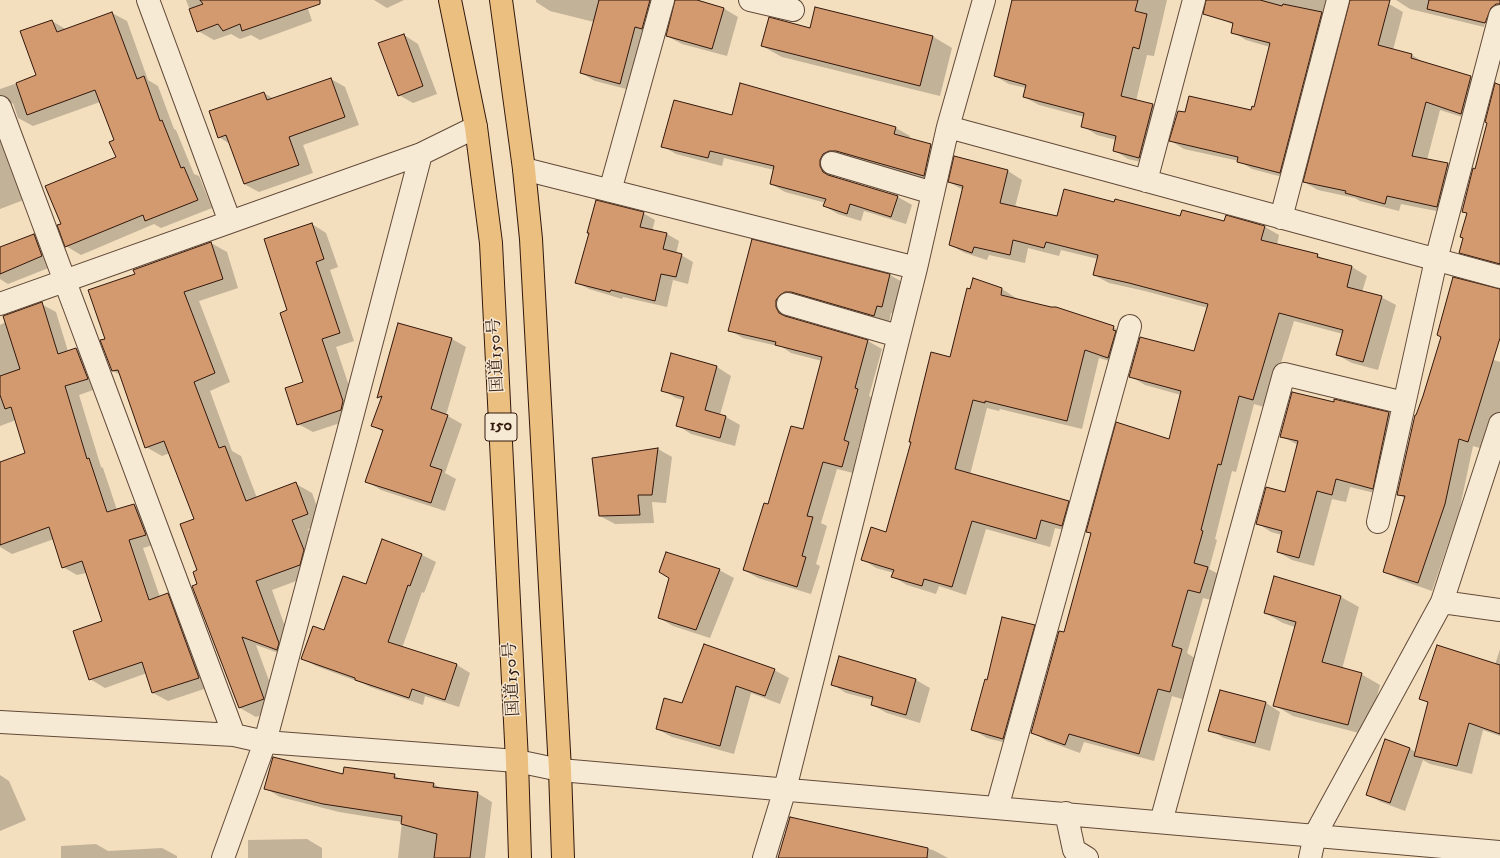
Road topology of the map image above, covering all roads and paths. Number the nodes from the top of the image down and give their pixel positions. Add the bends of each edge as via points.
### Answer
1 (148, 0) edge
2 (450, 0) edge
3 (501, 0) edge
4 (663, 0) edge
5 (750, 0) edge
6 (984, 0) edge
7 (1194, 0) edge
8 (1338, 0) edge
9 (794, 10) dead end
10 (1500, 16) edge
11 (0, 107) edge
12 (476, 127) junction
13 (948, 128) junction
14 (421, 154) junction
15 (832, 162) dead end
16 (524, 170) junction
17 (1146, 181) junction
18 (610, 191) junction
19 (933, 193) junction
20 (1282, 218) junction
21 (230, 222) junction
22 (1436, 260) junction
23 (916, 268) junction
24 (1500, 277) edge
25 (65, 281) junction
26 (0, 304) edge
27 (788, 304) dead end
28 (1130, 326) dead end
29 (898, 336) junction
30 (1404, 403) junction
31 (1500, 424) edge
32 (1378, 522) dead end
33 (1442, 602) junction
34 (1500, 610) edge
35 (0, 722) edge
36 (234, 734) junction
37 (265, 742) junction
38 (517, 761) junction
39 (560, 770) junction
40 (785, 789) junction
41 (997, 808) junction
42 (1066, 814) junction
43 (1161, 822) junction
44 (1315, 835) junction
45 (1500, 852) edge
46 (223, 858) edge
47 (520, 858) edge
48 (563, 858) edge
49 (764, 858) edge
50 (1087, 858) edge
51 (1310, 858) edge

1 - 21 street
2 - 12 highway, 国道150号 / 150
3 - 16 highway, 150
4 - 18 street
5 - 9 street
6 - 13 street
7 - 17 street
8 - 20 street
10 - 22 street
11 - 25 street
12 - 14 street
12 - 38 highway, 国道150号 / 150 via 491,243
13 - 17 street
13 - 19 street
14 - 21 street
14 - 37 street
15 - 19 street
16 - 18 street
16 - 39 highway, 150 via 531,239
17 - 20 street
18 - 23 street
19 - 23 street
20 - 22 street
21 - 25 street
22 - 24 street
22 - 30 street
23 - 29 street
25 - 26 street
25 - 36 street
27 - 29 street
28 - 41 street
29 - 40 street
30 - 32 street
30 - 43 street via 1284,374
31 - 33 street
33 - 34 street
33 - 44 street
35 - 36 street
36 - 37 street
37 - 38 street
37 - 46 street
38 - 39 street
38 - 47 highway, 国道150号 / 150
39 - 40 street
39 - 48 highway, 150
40 - 41 street
40 - 49 street
41 - 42 street
42 - 43 street
42 - 50 street via 1074,850
43 - 44 street
44 - 45 street
44 - 51 street

